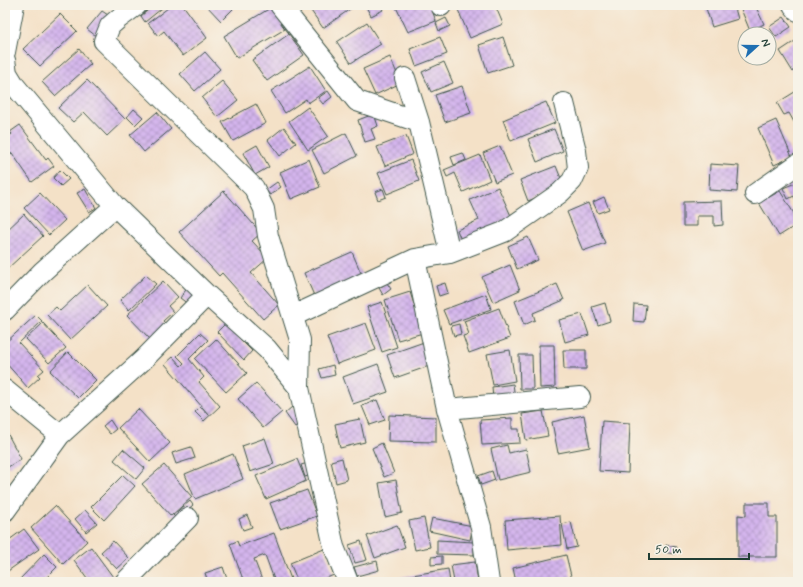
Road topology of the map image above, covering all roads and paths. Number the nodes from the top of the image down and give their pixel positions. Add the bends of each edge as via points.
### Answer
1 (14, 5) edge
2 (137, 5) edge
3 (280, 5) edge
4 (793, 5) edge
5 (798, 11) edge
6 (5, 52) edge
7 (5, 60) edge
8 (405, 78) dead end
9 (10, 91) edge
10 (564, 103) dead end
11 (419, 122) junction
12 (798, 164) edge
13 (755, 194) dead end
14 (115, 206) junction
15 (450, 253) junction
16 (415, 259) junction
17 (207, 295) junction
18 (5, 310) edge
19 (293, 316) junction
20 (299, 388) junction
21 (5, 390) edge
22 (580, 397) dead end
23 (447, 409) junction
24 (60, 435) junction
25 (5, 511) edge
26 (188, 518) dead end
27 (125, 582) edge
28 (348, 582) edge
29 (489, 582) edge

1 - 6 street
2 - 19 street via 110,26 104,41 254,188 264,209 268,236
3 - 11 street via 357,101
4 - 5 street
7 - 9 street
8 - 11 street
9 - 14 street
10 - 15 street via 578,162 572,181 560,193 504,232
11 - 15 street
12 - 13 street
14 - 17 street
14 - 18 street via 42,272
15 - 16 street
16 - 19 street
16 - 23 street
17 - 20 street via 267,349
17 - 24 street via 143,360
19 - 20 street via 300,340
20 - 28 street via 334,547
21 - 24 street
22 - 23 street
23 - 29 street via 481,527
24 - 25 street
26 - 27 street

